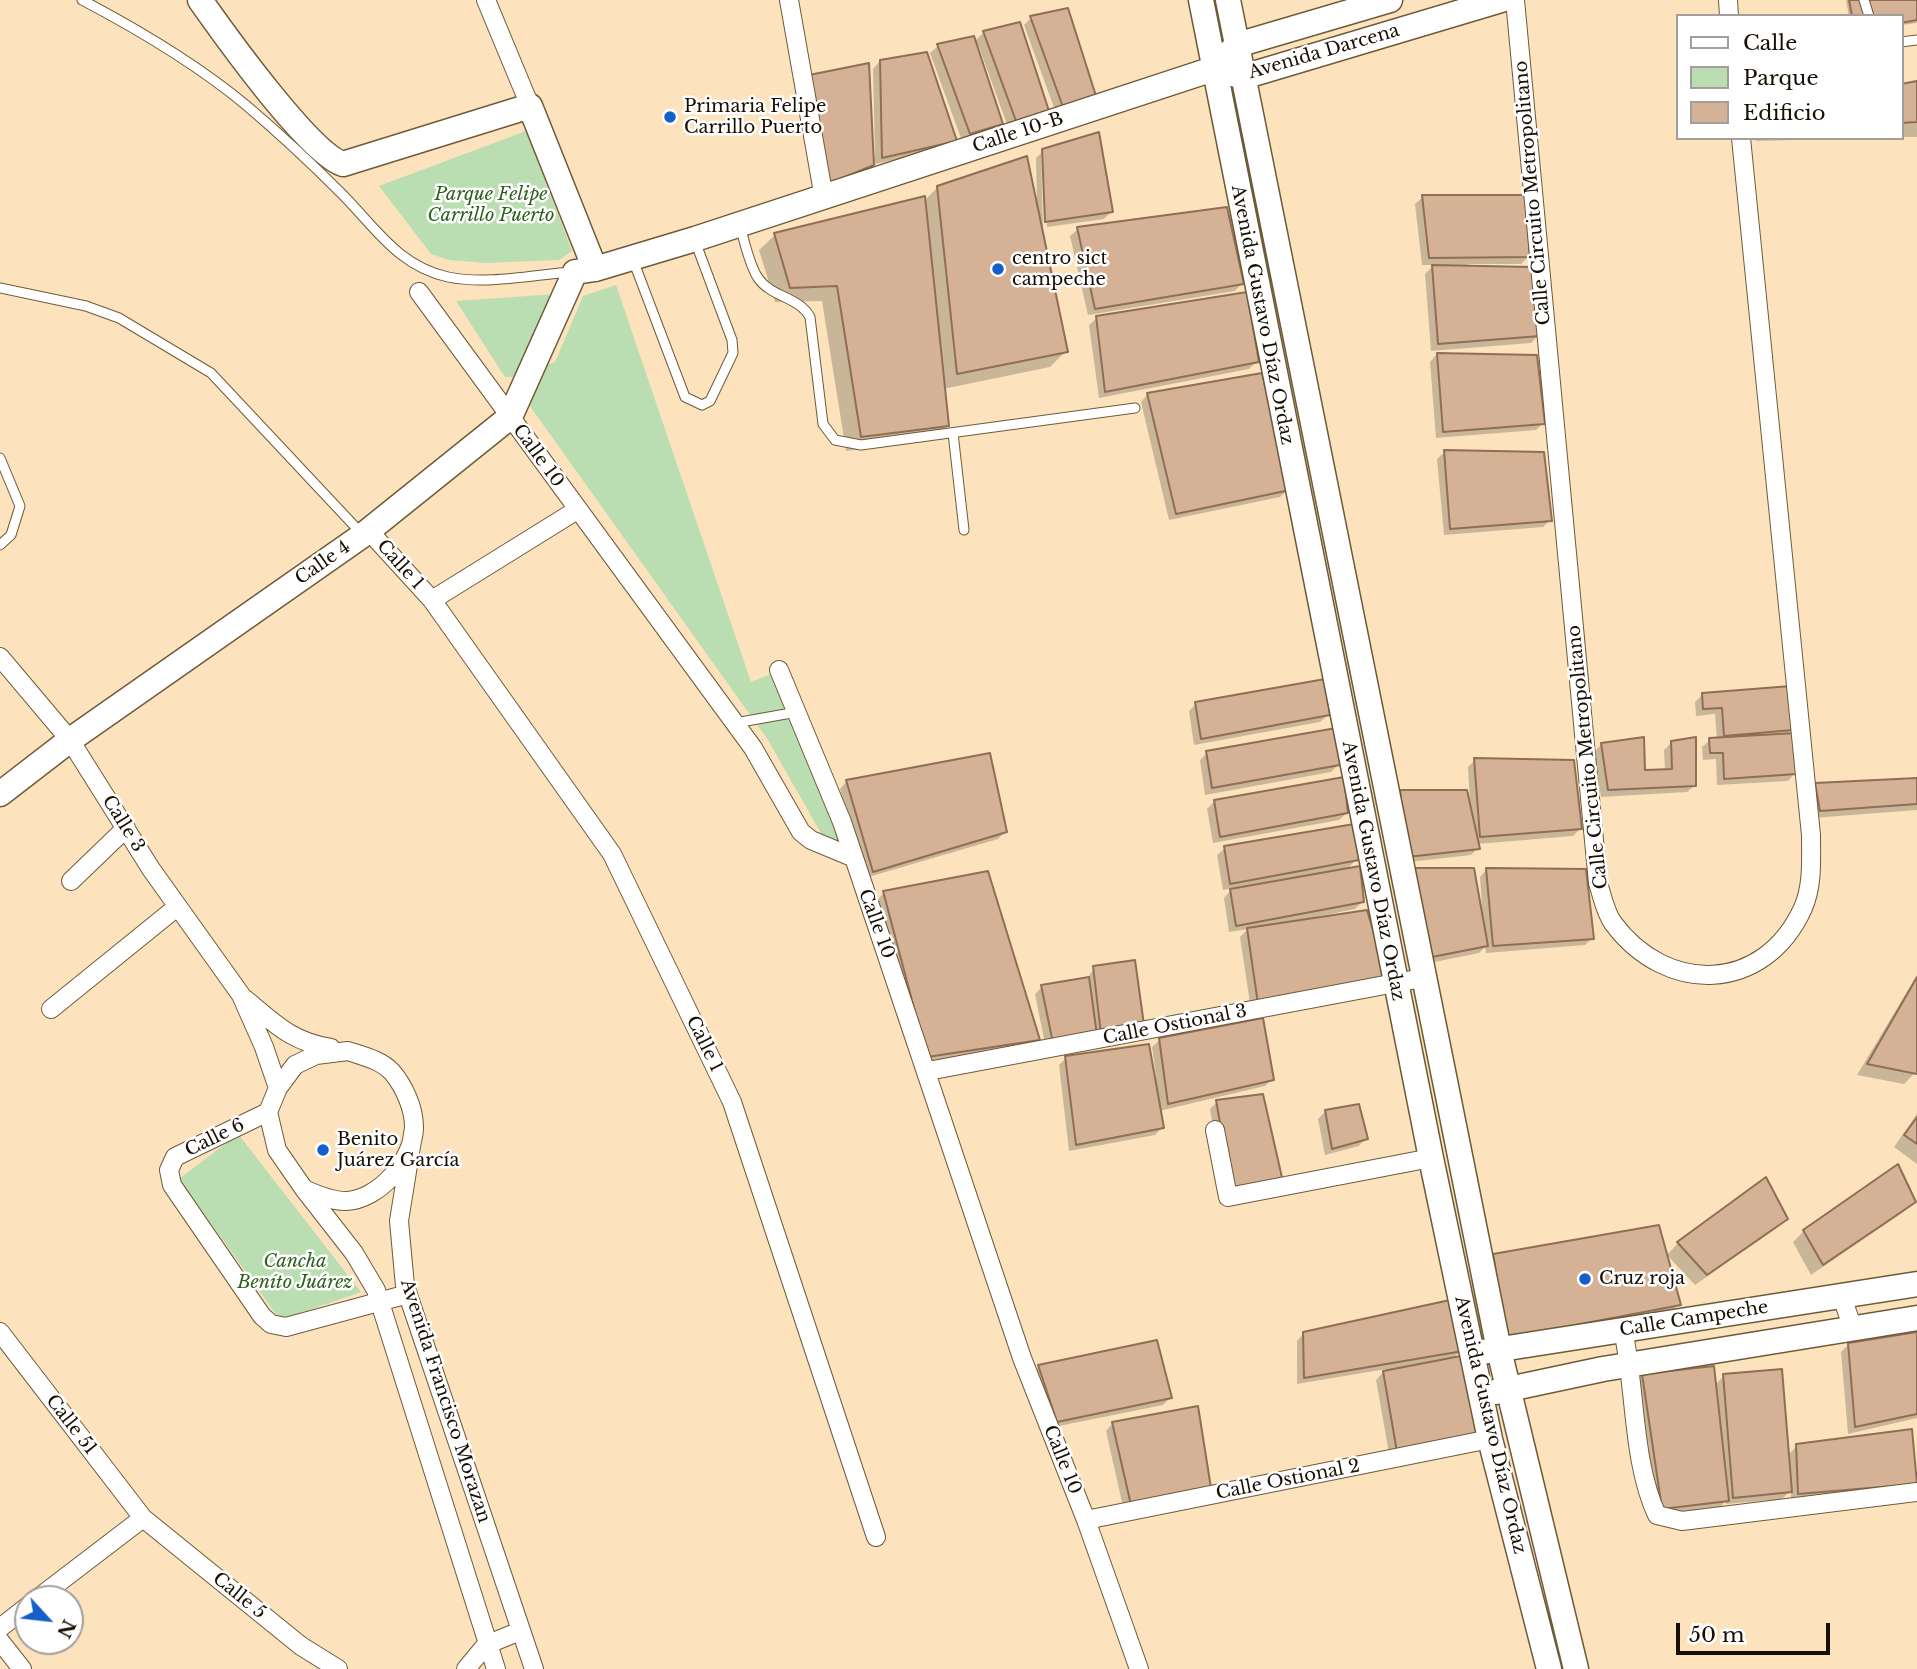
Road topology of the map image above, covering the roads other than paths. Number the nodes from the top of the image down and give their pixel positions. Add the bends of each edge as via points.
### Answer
1 (82, 0) edge
2 (200, 0) edge
3 (486, 0) edge
4 (789, 0) edge
5 (1201, 0) edge
6 (1228, 0) edge
7 (1390, 0) edge
8 (1501, 0) edge
9 (1515, 0) edge
10 (1237, 45) junction
11 (1213, 69) junction
12 (1243, 77) junction
13 (530, 106) junction
14 (1741, 140) edge
15 (824, 198) junction
16 (740, 225) junction
17 (695, 239) junction
18 (632, 258) junction
19 (585, 271) junction
20 (0, 288) edge
21 (419, 292) dead end
22 (1135, 408) dead end
23 (510, 417) junction
24 (953, 433) junction
25 (0, 458) edge
26 (577, 510) junction
27 (964, 530) dead end
28 (366, 533) junction
29 (0, 545) edge
30 (432, 600) junction
31 (0, 657) edge
32 (779, 670) dead end
33 (797, 712) junction
34 (733, 723) junction
35 (70, 740) junction
36 (0, 794) edge
37 (126, 828) junction
38 (852, 858) junction
39 (71, 881) dead end
40 (177, 906) junction
41 (1422, 978) junction
42 (1396, 984) junction
43 (241, 995) junction
44 (51, 1009) dead end
45 (348, 1051) junction
46 (928, 1071) junction
47 (278, 1088) junction
48 (268, 1112) junction
49 (414, 1128) junction
50 (1215, 1130) dead end
51 (1431, 1158) junction
52 (304, 1189) junction
53 (1917, 1284) edge
54 (408, 1294) junction
55 (1842, 1297) junction
56 (380, 1302) junction
57 (1917, 1318) edge
58 (1853, 1329) junction
59 (1623, 1330) junction
60 (0, 1332) edge
61 (1499, 1350) junction
62 (1472, 1353) junction
63 (1631, 1364) junction
64 (1509, 1390) junction
65 (1480, 1394) junction
66 (1490, 1439) junction
67 (1917, 1492) edge
68 (143, 1518) junction
69 (1086, 1520) junction
70 (876, 1537) dead end
71 (55, 1585) edge
72 (14, 1617) edge
73 (0, 1628) edge
74 (520, 1630) junction
75 (0, 1641) edge
76 (486, 1645) junction
77 (22, 1669) edge
78 (338, 1669) edge
79 (466, 1669) edge
80 (496, 1669) edge
81 (534, 1669) edge
82 (1139, 1669) edge
83 (1549, 1669) edge
84 (1576, 1669) edge

1 - 19 lane via 179,57 246,105 319,171 389,247 411,262 449,277 468,278
2 - 13 street via 235,50 331,160 354,163
3 - 13 street
4 - 15 street
5 - 11 street, Avenida Gustavo Díaz Ordaz
6 - 10 street, Avenida Gustavo Díaz Ordaz
7 - 10 street, Avenida Darcena
8 - 12 street, Avenida Darcena
9 - 14 street, Calle Circuito Metropolitano via 1598,883 1611,921 1652,959 1676,972 1726,976 1761,962 1784,936 1802,909 1812,877
10 - 11 street, Avenida Darcena
10 - 12 street, Avenida Gustavo Díaz Ordaz
11 - 12 street, Avenida Darcena
11 - 15 street, Calle 10-B
11 - 42 street, Avenida Gustavo Díaz Ordaz
12 - 41 street, Avenida Gustavo Díaz Ordaz
13 - 19 street
15 - 16 street, Calle 10-B
16 - 17 street, Calle 10-B
16 - 24 lane via 757,277 803,305 810,317 826,432 835,440 861,445
17 - 18 street, Calle 10-B
17 - 18 lane via 733,353 710,401 702,405 685,397
18 - 19 street, Calle 10-B
19 - 23 street, Calle 4
20 - 28 lane via 86,306 119,318 211,373
21 - 23 street, Calle 10
22 - 24 lane
23 - 26 street, Calle 10
23 - 28 street, Calle 4
24 - 27 lane
25 - 29 lane via 20,506 11,535
26 - 30 street, Calle 1
26 - 34 street, Calle 10
28 - 30 street, Calle 1
28 - 35 street, Calle 4
30 - 70 street, Calle 1 via 612,854 732,1102
31 - 35 street, Calle 3
32 - 33 street
33 - 34 lane
33 - 38 street
34 - 38 street, Calle 10 via 801,832
35 - 36 street, Calle 4
35 - 37 street, Calle 3
37 - 39 street
37 - 40 street, Calle 3
38 - 46 street, Calle 10
40 - 43 street, Calle 3
40 - 44 street
41 - 42 street, Calle Ostional 3
41 - 61 street, Avenida Gustavo Díaz Ordaz
42 - 46 street, Calle Ostional 3
42 - 51 street, Avenida Gustavo Díaz Ordaz
43 - 45 street, Calle 3 via 306,1044
43 - 47 street, Calle 3
45 - 47 street via 316,1055 295,1065
45 - 49 street via 392,1072 407,1093
46 - 69 street, Calle 10 via 1022,1358
47 - 48 street
48 - 52 street via 277,1150
48 - 56 street, Calle 6 via 176,1157 169,1170 172,1185 271,1324 286,1327
49 - 52 street via 401,1165 377,1191 347,1201
49 - 54 street, Avenida Francisco Morazan via 399,1221
50 - 51 street via 1228,1197
51 - 62 street, Avenida Gustavo Díaz Ordaz
52 - 56 street, Avenida Francisco Morazan via 354,1253
53 - 55 street, Calle Campeche
54 - 56 street
54 - 74 street, Avenida Francisco Morazan
55 - 58 street
55 - 59 street, Calle Campeche
56 - 76 street, Avenida Francisco Morazan
57 - 58 street, Calle Campeche
58 - 63 street, Calle Campeche
59 - 61 street, Calle Campeche
59 - 63 street
60 - 68 street, Calle 51
61 - 62 street, Calle Campeche
61 - 64 street, Avenida Gustavo Díaz Ordaz
62 - 65 street, Avenida Gustavo Díaz Ordaz
63 - 64 street, Calle Campeche
63 - 67 street via 1646,1492 1657,1516 1682,1521
64 - 65 street, Calle Campeche
64 - 84 street, Avenida Gustavo Díaz Ordaz
65 - 66 street, Avenida Gustavo Díaz Ordaz
66 - 69 street, Calle Ostional 2
66 - 83 street, Avenida Gustavo Díaz Ordaz
68 - 71 street
68 - 78 street, Calle 5 via 301,1646
69 - 82 street, Calle 10
72 - 73 street
74 - 76 street
74 - 81 street, Avenida Francisco Morazan
75 - 77 street
76 - 79 street
76 - 80 street, Avenida Francisco Morazan

